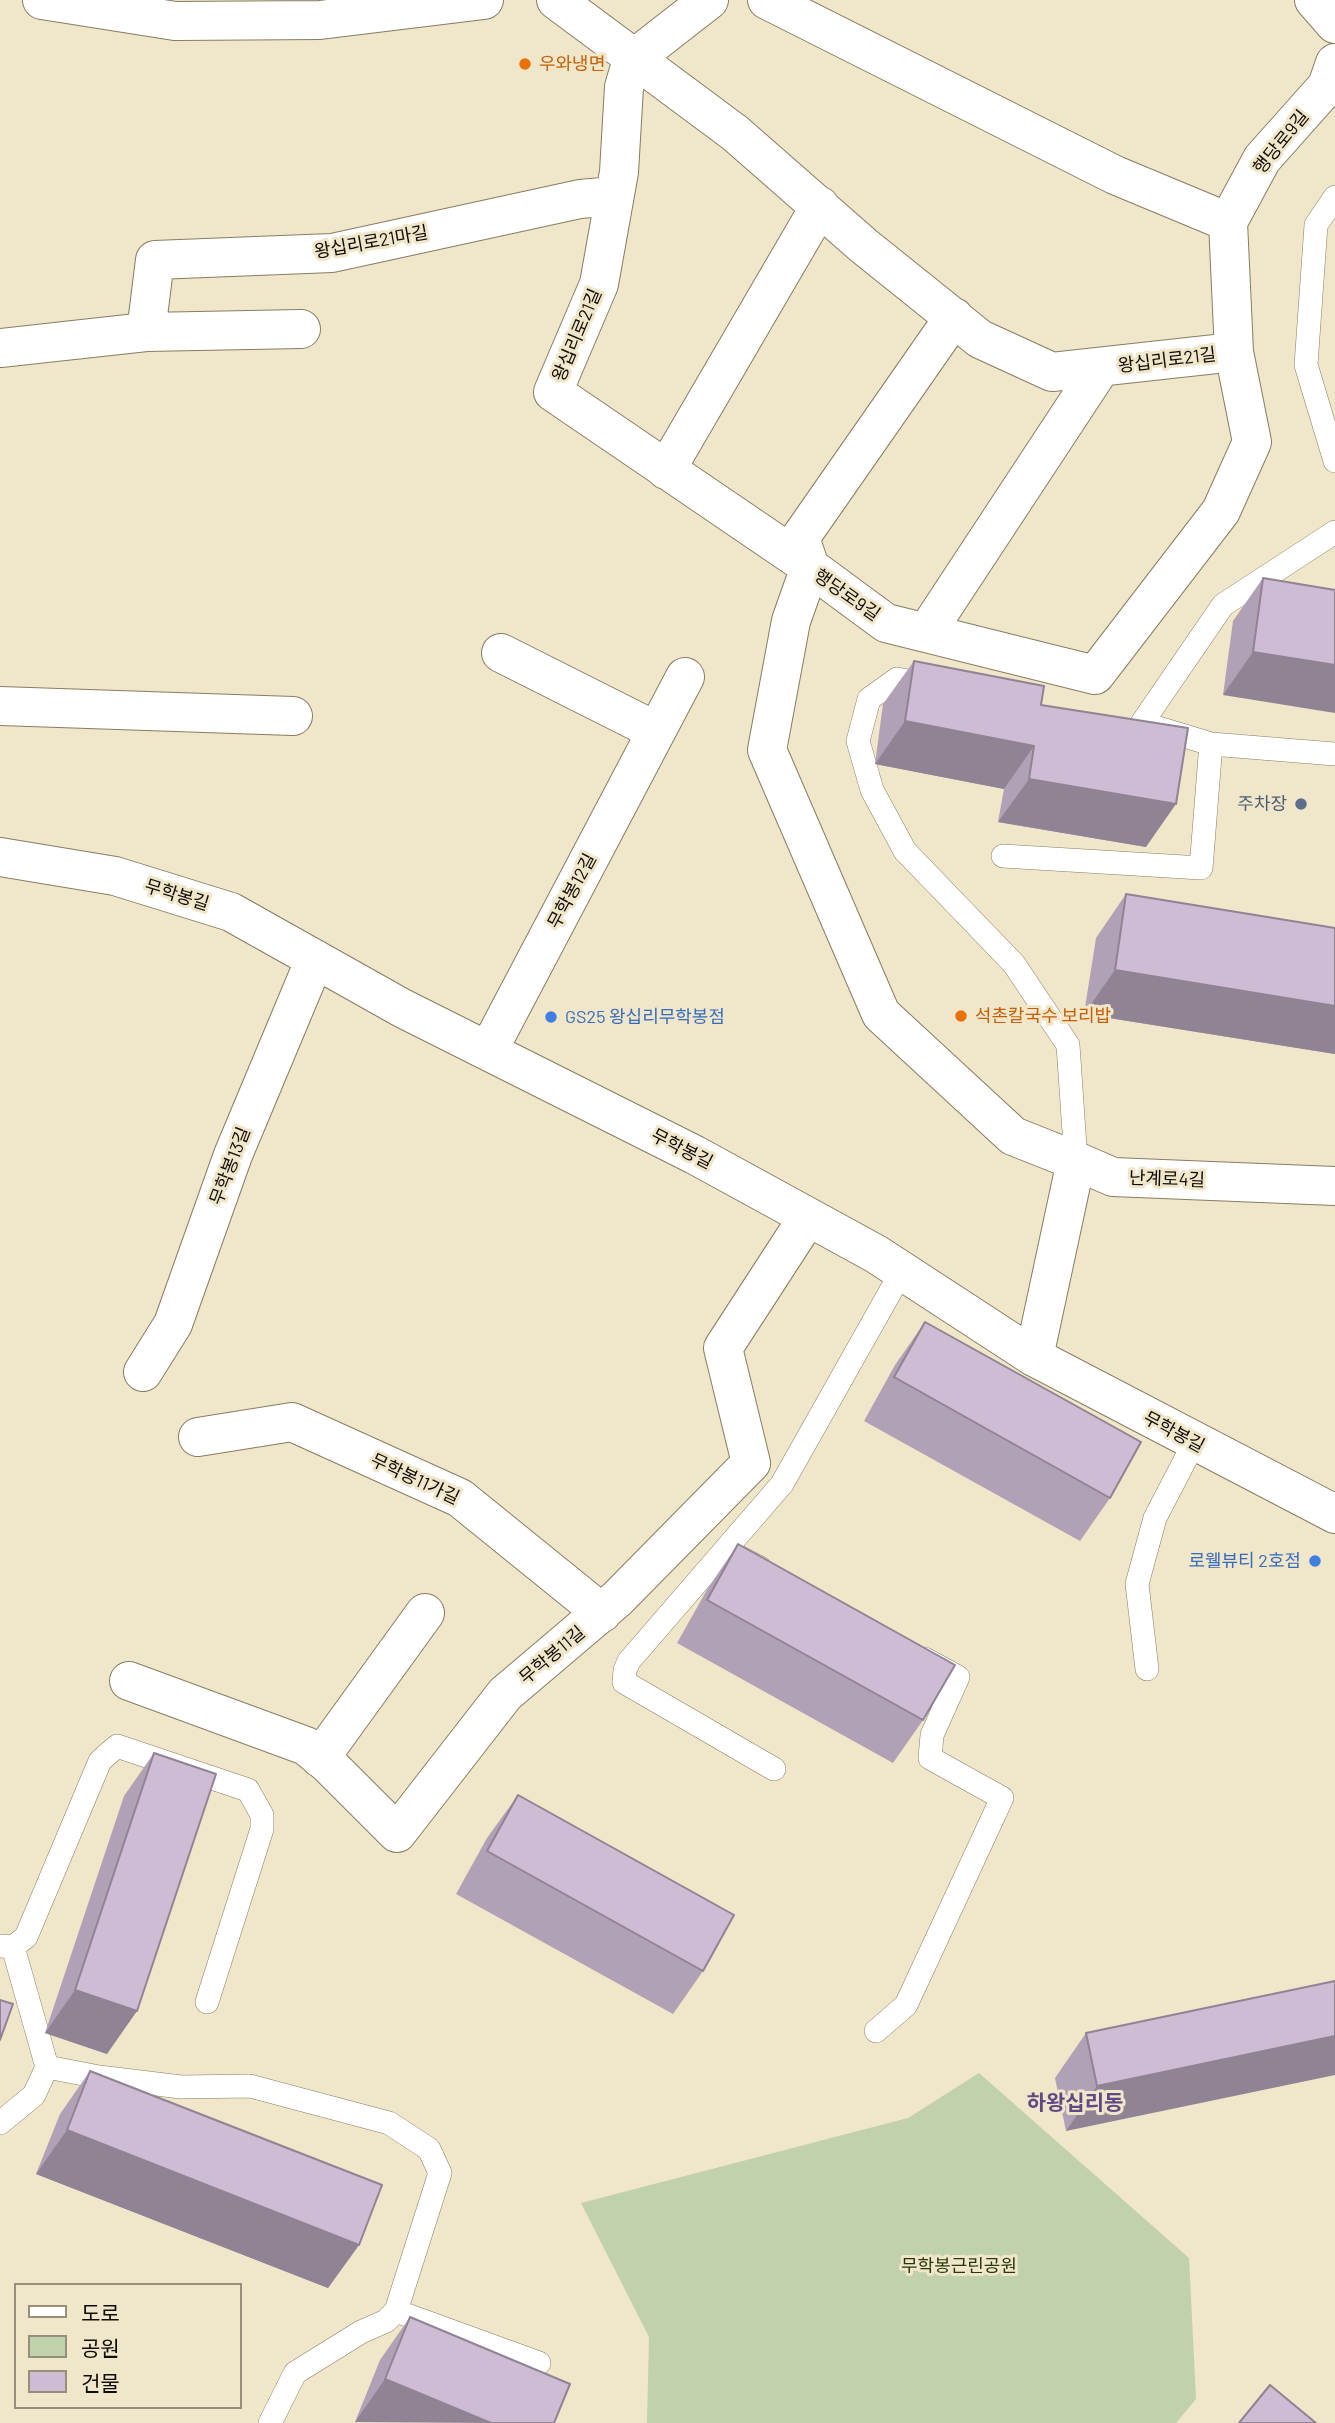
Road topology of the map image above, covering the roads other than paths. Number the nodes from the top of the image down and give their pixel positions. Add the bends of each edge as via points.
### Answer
1 (42, 0) edge
2 (484, 0) edge
3 (556, 0) edge
4 (709, 0) edge
5 (767, 0) edge
6 (1314, 0) edge
7 (1335, 24) edge
8 (632, 60) junction
9 (1335, 63) edge
10 (614, 196) junction
11 (1335, 197) edge
12 (820, 206) junction
13 (1228, 222) junction
14 (954, 317) junction
15 (301, 329) dead end
16 (146, 332) junction
17 (0, 348) edge
18 (1234, 352) junction
19 (1101, 367) junction
20 (1335, 461) edge
21 (666, 470) junction
22 (1335, 532) edge
23 (810, 568) junction
24 (926, 633) junction
25 (501, 653) dead end
26 (685, 677) dead end
27 (951, 689) edge
28 (0, 706) edge
29 (293, 716) dead end
30 (1115, 718) edge
31 (1142, 723) junction
32 (656, 731) junction
33 (1211, 744) junction
34 (1335, 754) edge
35 (0, 856) edge
36 (1003, 856) dead end
37 (315, 959) junction
38 (488, 1051) junction
39 (1076, 1161) junction
40 (1335, 1186) edge
41 (808, 1217) junction
42 (902, 1271) junction
43 (1034, 1357) junction
44 (144, 1372) dead end
45 (198, 1437) dead end
46 (1194, 1443) junction
47 (1335, 1514) edge
48 (725, 1550) junction
49 (774, 1577) edge
50 (425, 1612) dead end
51 (602, 1613) junction
52 (909, 1650) edge
53 (1147, 1669) dead end
54 (129, 1681) dead end
55 (320, 1758) junction
56 (774, 1769) dead end
57 (7, 1947) edge
58 (207, 2002) dead end
59 (876, 2031) dead end
60 (47, 2067) junction
61 (0, 2123) edge
62 (396, 2311) junction
63 (539, 2362) dead end
64 (270, 2423) edge

1 - 2 street via 175,21 320,20
3 - 8 street, 왕십리로21길
4 - 8 street
5 - 13 street via 1115,175
6 - 7 street
8 - 10 street, 왕십리로21길 via 624,87
8 - 12 street, 왕십리로21길 via 735,133
9 - 13 street, 행당로9길 via 1327,86 1262,159
10 - 16 street, 왕십리로21마길 via 580,199 332,253 156,260
10 - 21 street, 왕십리로21길 via 599,284 553,392
11 - 20 lane via 1316,225 1306,365
12 - 14 street, 왕십리로21길
12 - 21 street
13 - 18 street, 행당로9길
14 - 19 street, 왕십리로21길 via 980,339 1052,372
14 - 23 street via 800,538
15 - 16 street
16 - 17 street
18 - 19 street, 왕십리로21길
18 - 24 street, 행당로9길 via 1252,442 1221,511 1095,676
19 - 24 street, 왕십리로21길
21 - 23 street, 왕십리로21길
22 - 31 lane via 1223,604
23 - 24 street, 행당로9길 via 886,623
23 - 39 street, 행당로9길 via 791,621 767,750 881,1014 1013,1136
25 - 32 street
26 - 32 street, 무학봉12길
27 - 39 lane via 897,679 869,699 859,741 872,790 905,850 1014,964 1068,1045
28 - 29 street
30 - 31 lane
31 - 33 lane
32 - 38 street, 무학봉12길
33 - 34 lane
33 - 36 lane via 1201,869
35 - 37 street, 무학봉길 via 116,876 230,912
37 - 38 street, 무학봉길
37 - 44 street, 무학봉13길 via 233,1155 173,1324
38 - 41 street, 무학봉길
39 - 40 street, 난계로4길 via 1113,1177
39 - 43 street
41 - 42 street, 무학봉길
41 - 51 street, 무학봉11길 via 723,1348 751,1463
42 - 43 street, 무학봉길
42 - 48 lane via 782,1484
43 - 46 street, 무학봉길
45 - 51 street, 무학봉11가길 via 292,1422 460,1498
46 - 47 street, 무학봉길
46 - 53 lane via 1155,1518 1137,1584
48 - 49 lane
48 - 56 lane via 629,1661 624,1682
50 - 55 street
51 - 55 street, 무학봉11길 via 505,1694 397,1833
52 - 59 lane via 958,1676 932,1735 930,1758 1002,1798 906,2004
54 - 55 street, 무학봉11길 via 306,1746
57 - 58 lane via 26,1937 100,1761 117,1746 248,1790 262,1815 262,1829
57 - 60 lane
60 - 61 lane via 34,2095
60 - 62 lane via 181,2087 250,2086 388,2123 407,2133 429,2149 440,2174
62 - 63 lane
62 - 64 lane via 295,2373

